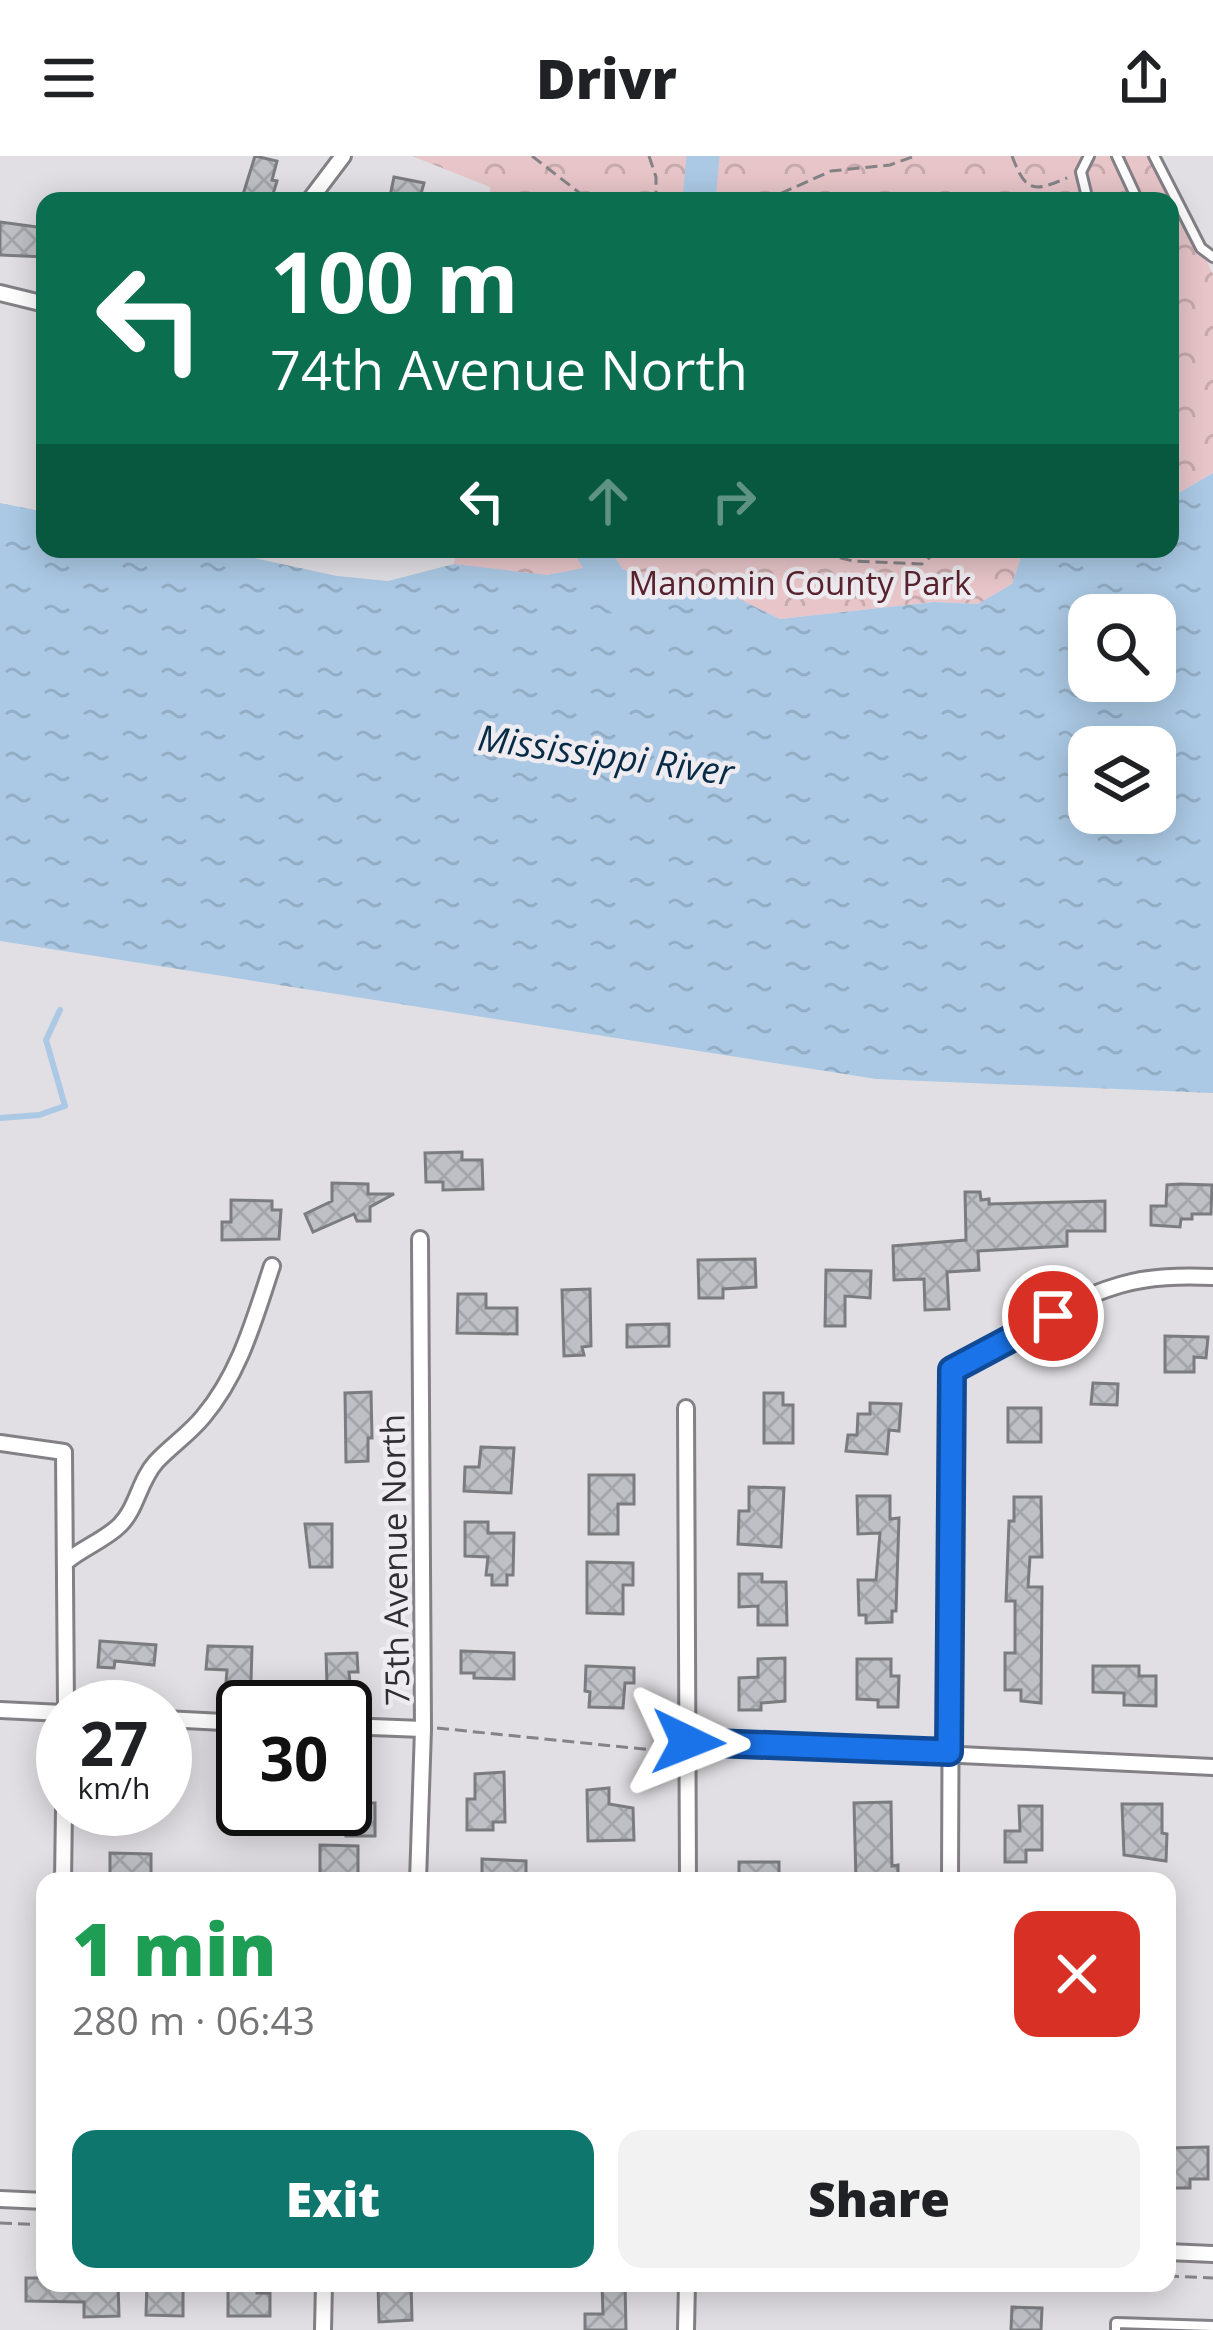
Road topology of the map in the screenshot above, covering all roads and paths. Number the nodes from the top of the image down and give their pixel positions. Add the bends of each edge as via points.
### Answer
1 (343, 156) edge
2 (532, 156) edge
3 (649, 156) edge
4 (915, 156) edge
5 (1012, 156) edge
6 (1089, 156) edge
7 (1117, 156) edge
8 (1154, 156) edge
9 (1081, 172) junction
10 (316, 192) edge
11 (578, 192) edge
12 (656, 192) edge
13 (784, 192) edge
14 (1086, 192) edge
15 (1134, 192) edge
16 (1172, 192) edge
17 (1179, 205) edge
18 (1213, 257) edge
19 (0, 293) edge
20 (36, 302) edge
21 (841, 558) edge
22 (929, 558) edge
23 (420, 1239) dead end
24 (272, 1266) dead end
25 (1213, 1277) edge
26 (686, 1408) dead end
27 (0, 1443) edge
28 (66, 1562) junction
29 (64, 1680) edge
30 (0, 1710) edge
31 (36, 1710) edge
32 (372, 1727) edge
33 (423, 1729) junction
34 (688, 1747) junction
35 (949, 1752) junction
36 (1213, 1767) edge
37 (64, 1836) edge
38 (63, 1872) edge
39 (418, 1872) edge
40 (688, 1872) edge
41 (950, 1872) edge
42 (0, 2199) edge
43 (36, 2201) edge
44 (0, 2223) edge
45 (36, 2225) edge
46 (1176, 2252) edge
47 (1213, 2254) edge
48 (1176, 2276) edge
49 (1213, 2278) edge
50 (324, 2292) edge
51 (687, 2292) edge
52 (1213, 2326) edge
53 (323, 2330) edge
54 (686, 2330) edge
55 (1116, 2330) edge

1 - 10 street
2 - 11 path
3 - 12 path
4 - 13 path via 831,171
5 - 9 path via 1034,188
6 - 9 lane
7 - 15 lane
8 - 16 lane
9 - 14 lane
17 - 18 lane
19 - 20 street
21 - 22 path
23 - 33 street, 75th Avenue North
24 - 28 street via 227,1385 158,1460 119,1526
25 - 35 street via 1120,1285 952,1370
26 - 34 street
27 - 28 street via 64,1452
28 - 29 street
30 - 31 street
32 - 33 street
33 - 34 path
33 - 39 street, 75th Avenue North
34 - 35 street
34 - 40 street
35 - 36 street
35 - 41 street
37 - 38 street
42 - 43 street
44 - 45 path
46 - 47 street
48 - 49 path
50 - 53 street
51 - 54 street
52 - 55 lane

